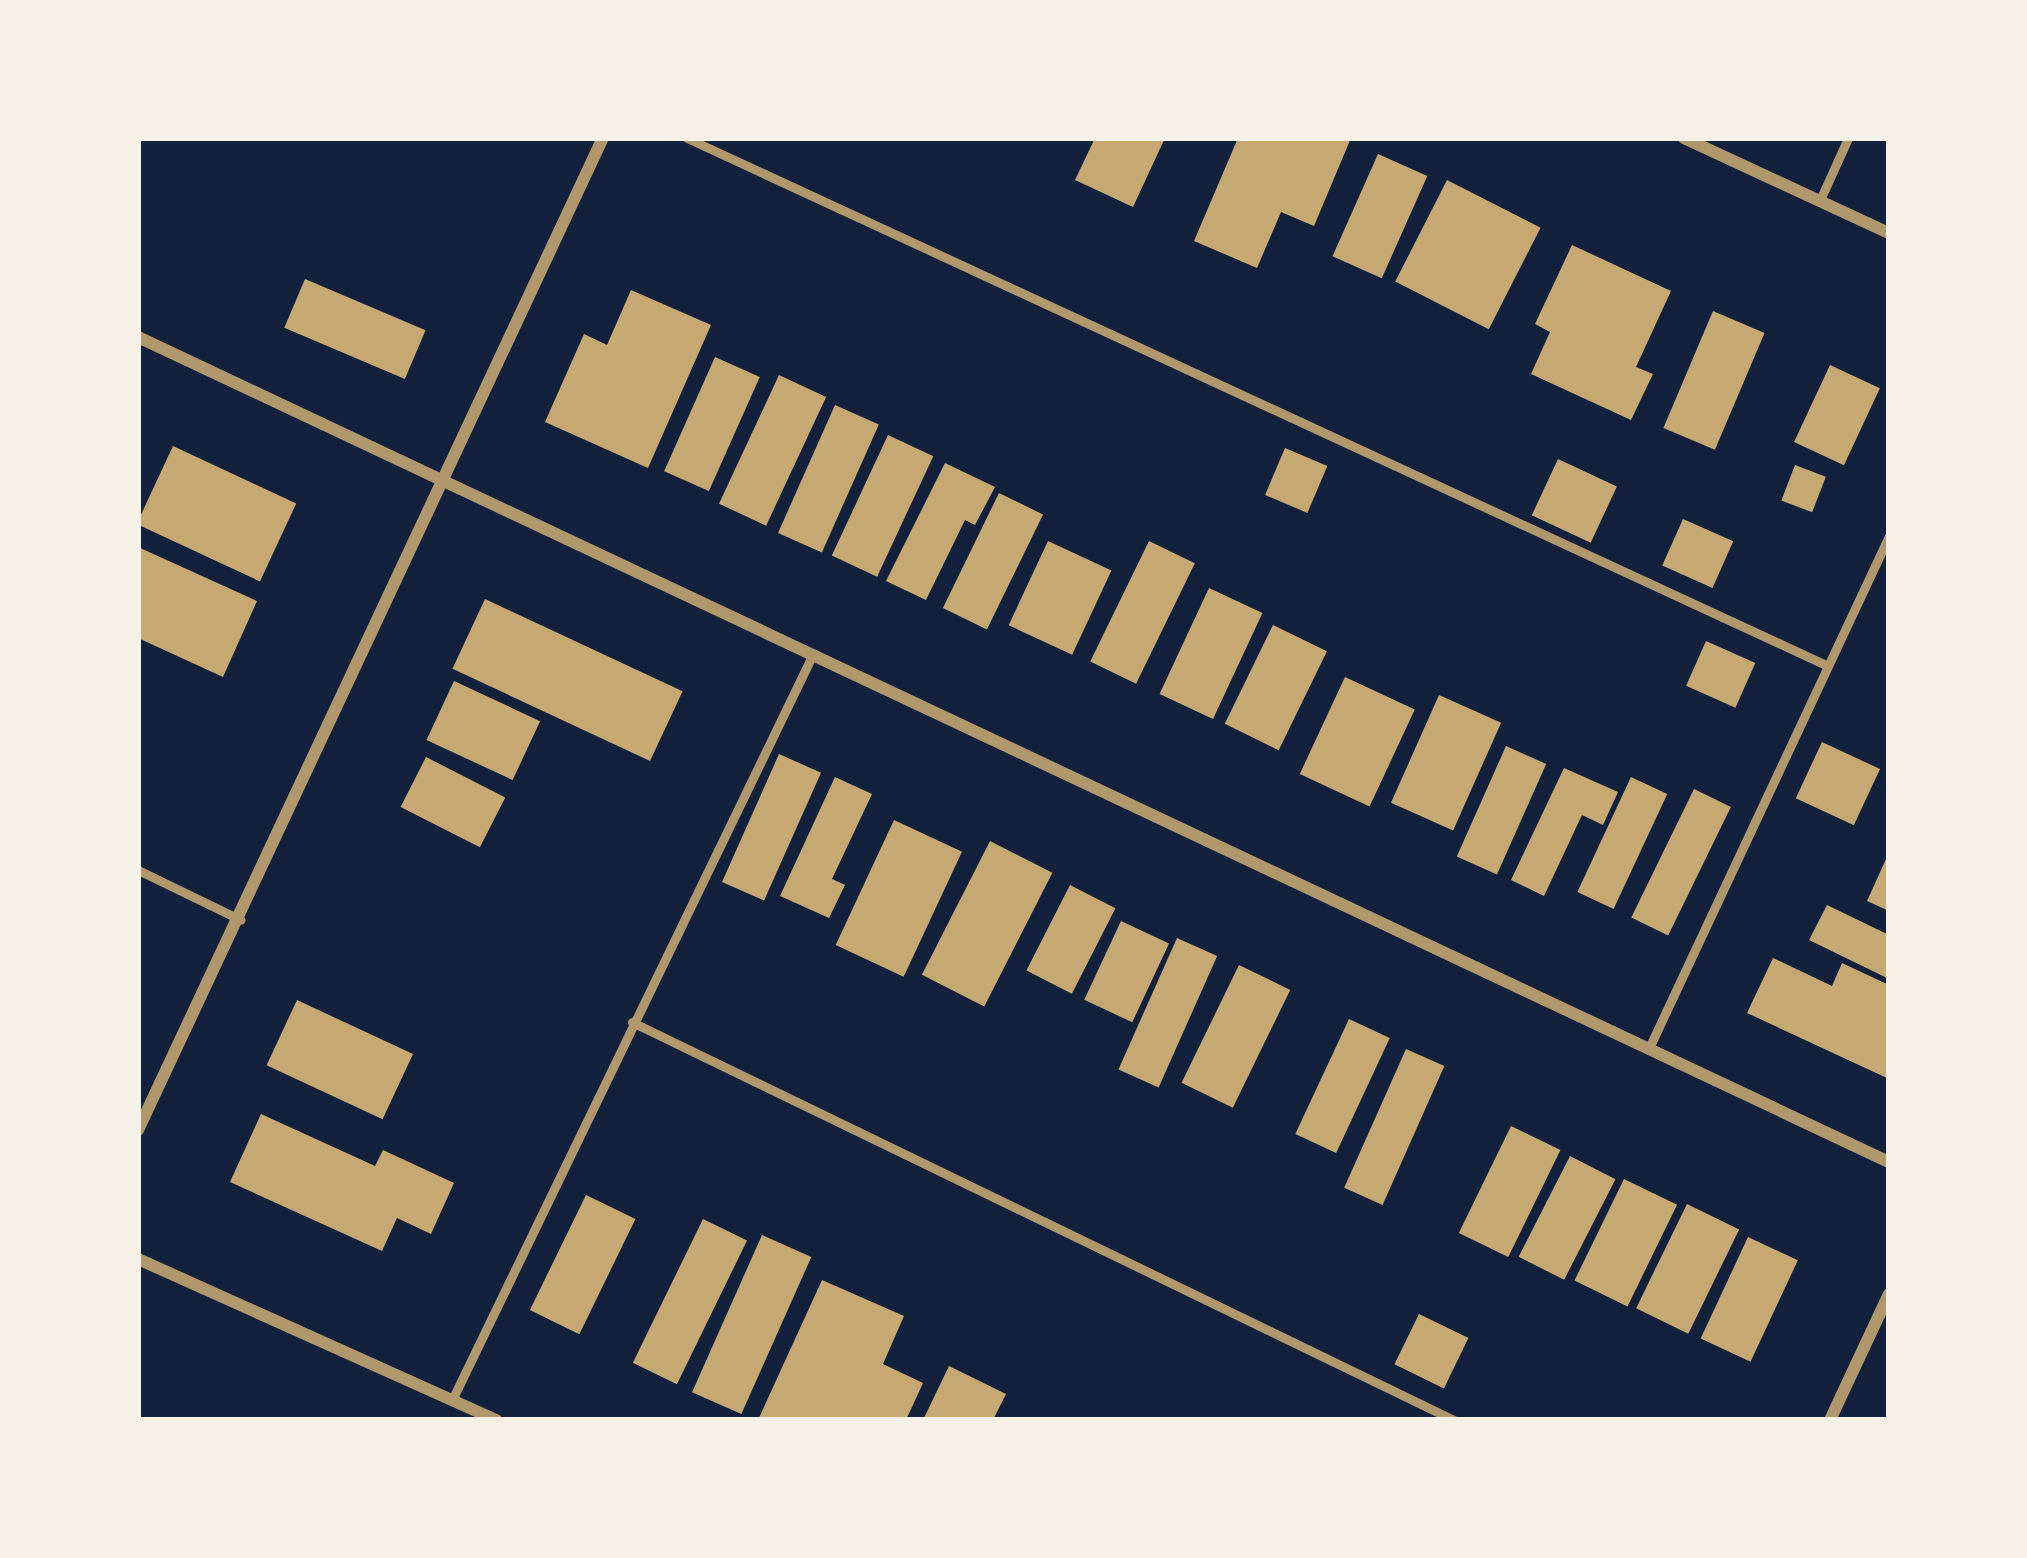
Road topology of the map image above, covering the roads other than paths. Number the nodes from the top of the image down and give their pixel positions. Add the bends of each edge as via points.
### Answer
1 (603, 138) edge
2 (687, 138) edge
3 (1684, 138) edge
4 (1848, 138) edge
5 (1820, 200) junction
6 (1889, 233) edge
7 (138, 337) edge
8 (443, 483) junction
9 (1889, 536) edge
10 (812, 654) junction
11 (1828, 666) junction
12 (138, 870) edge
13 (241, 920) junction
14 (632, 1022) junction
15 (1649, 1048) junction
16 (138, 1130) edge
17 (1889, 1162) edge
18 (138, 1259) edge
19 (1889, 1294) edge
20 (452, 1400) junction
21 (496, 1420) edge
22 (1454, 1420) edge
23 (1830, 1420) edge

1 - 8 street
2 - 11 lane
3 - 5 street
4 - 5 lane
5 - 6 street
7 - 8 street
8 - 10 street
8 - 13 street
9 - 11 lane
10 - 14 lane
10 - 15 street
11 - 15 lane
12 - 13 lane
13 - 16 street
14 - 20 lane
14 - 22 lane
15 - 17 street
18 - 20 street
19 - 23 street
20 - 21 street

